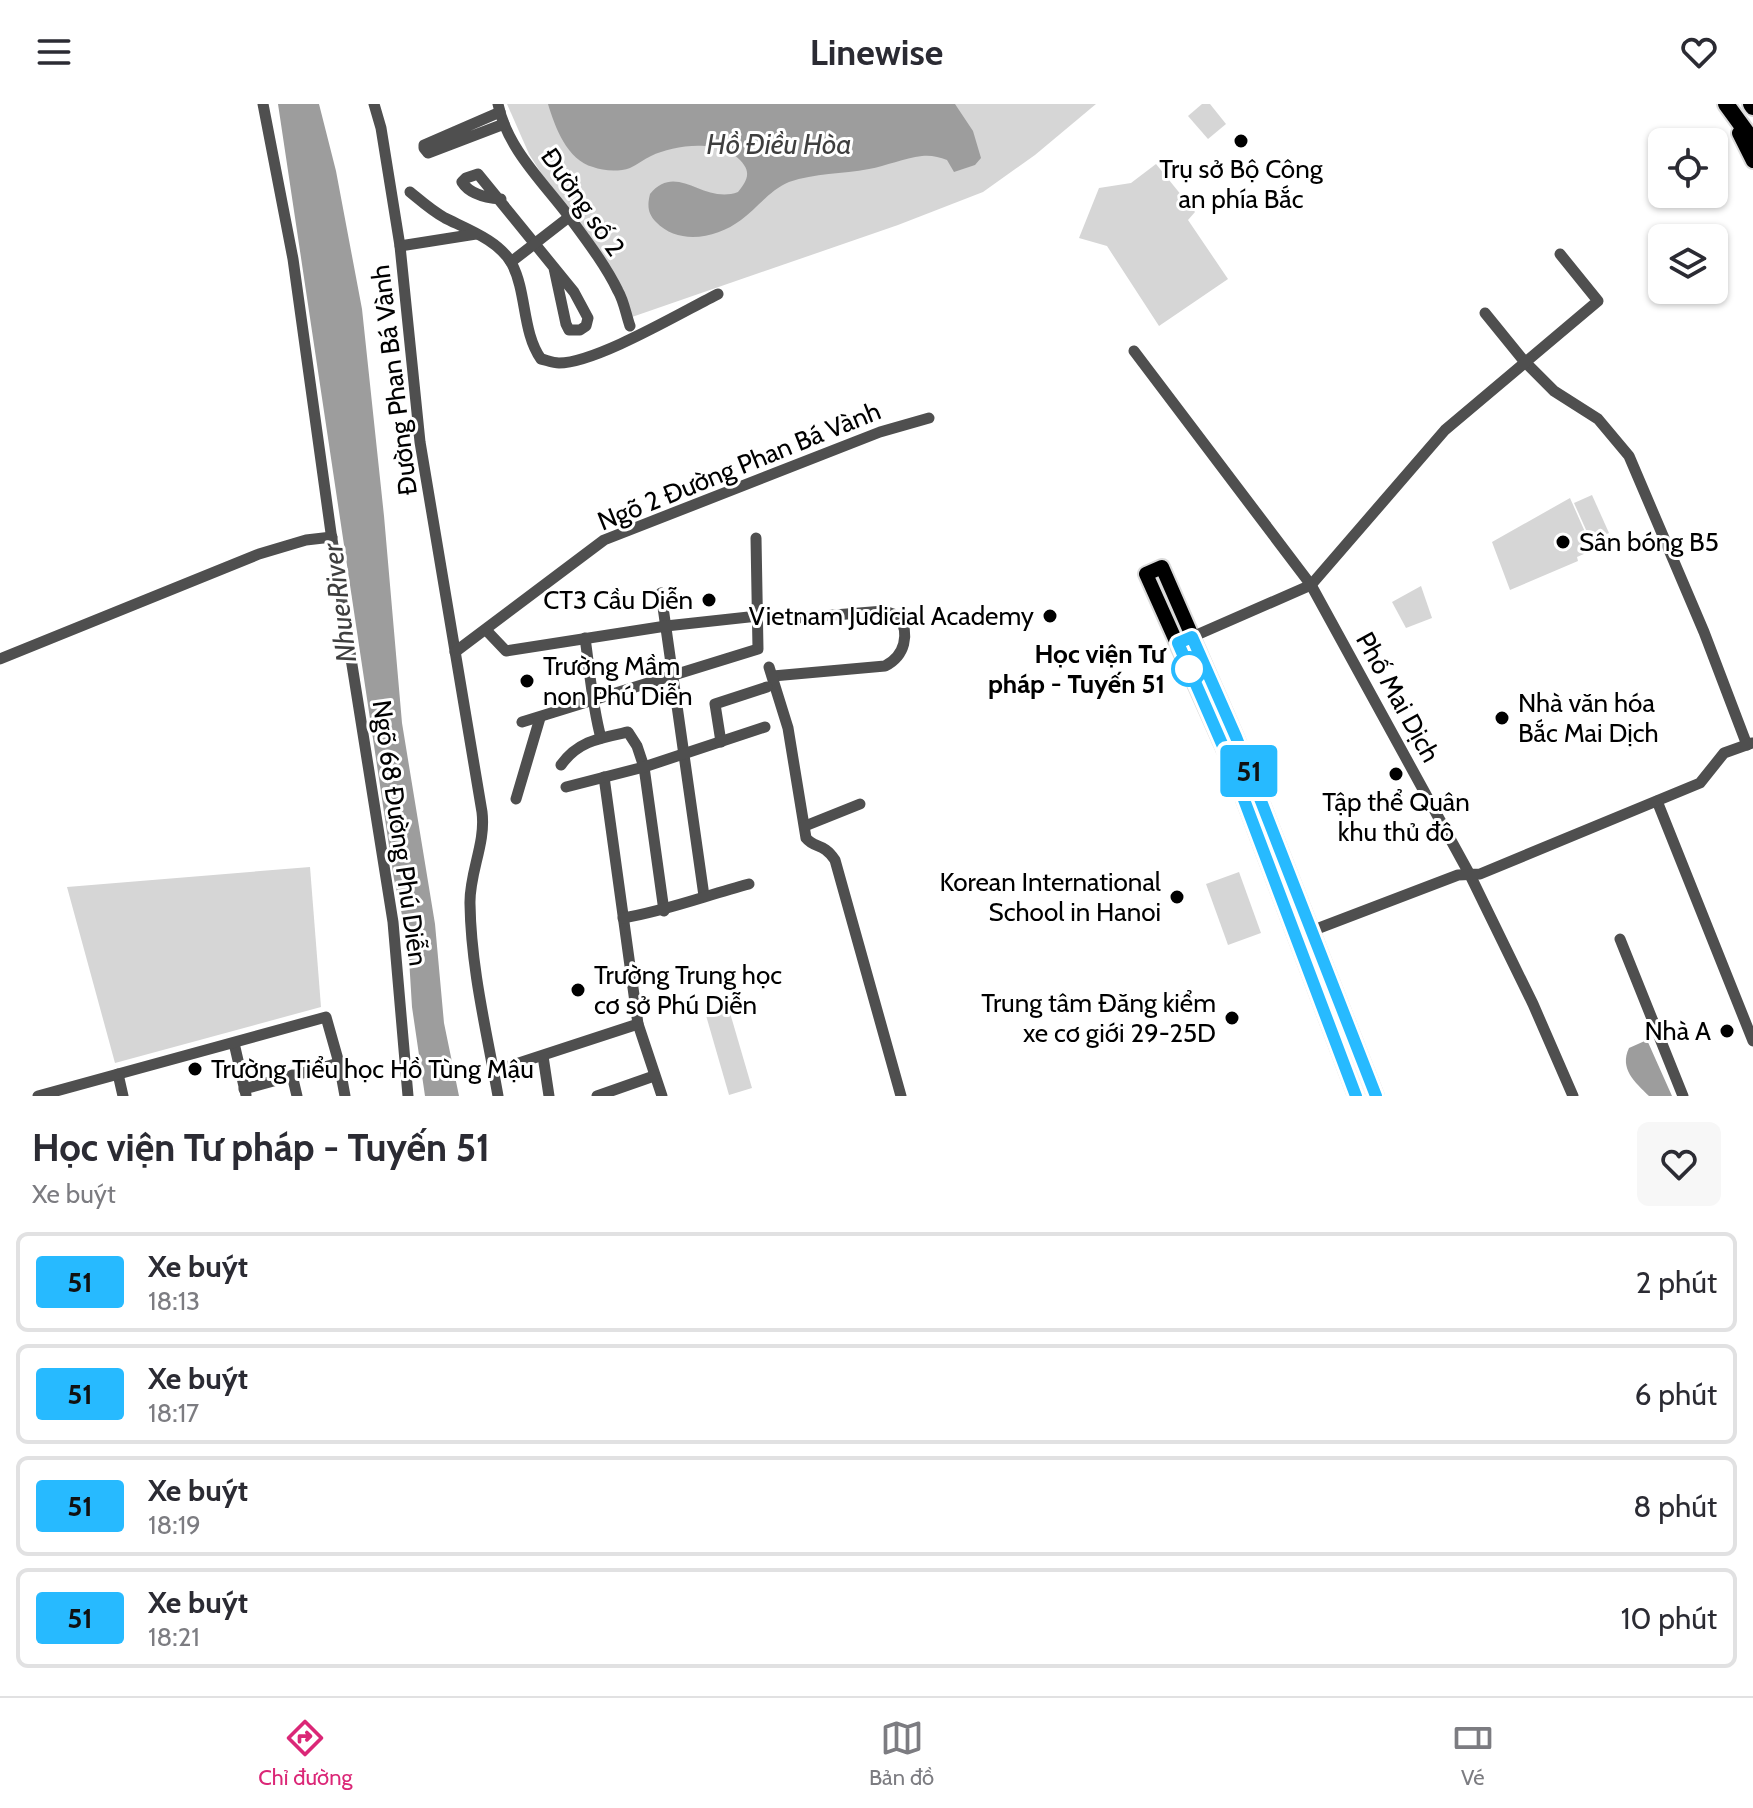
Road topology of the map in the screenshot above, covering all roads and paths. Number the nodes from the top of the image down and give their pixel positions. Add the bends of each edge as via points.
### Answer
1 (263, 104) edge
2 (374, 104) edge
3 (1717, 104) edge
4 (1726, 104) edge
5 (499, 108) edge
6 (504, 124) junction
7 (1748, 140) edge
8 (1753, 161) edge
9 (410, 192) dead end
10 (501, 199) dead end
11 (569, 217) junction
12 (476, 234) junction
13 (535, 243) junction
14 (400, 246) junction
15 (1560, 254) dead end
16 (511, 262) junction
17 (554, 268) junction
18 (718, 294) dead end
19 (1485, 313) dead end
20 (630, 326) dead end
21 (1134, 351) dead end
22 (1524, 361) junction
23 (929, 418) dead end
24 (332, 537) junction
25 (756, 538) dead end
26 (1311, 585) junction
27 (661, 593) dead end
28 (758, 616) junction
29 (772, 620) dead end
30 (666, 626) junction
31 (486, 630) junction
32 (585, 638) junction
33 (1185, 640) junction
34 (455, 652) junction
35 (0, 659) edge
36 (674, 675) junction
37 (770, 676) junction
38 (593, 701) junction
39 (540, 718) junction
40 (522, 722) dead end
41 (765, 727) dead end
42 (601, 738) junction
43 (721, 742) junction
44 (1750, 743) edge
45 (683, 754) junction
46 (561, 765) dead end
47 (644, 767) junction
48 (604, 777) junction
49 (566, 787) dead end
50 (516, 799) dead end
51 (1657, 801) junction
52 (860, 804) dead end
53 (805, 826) junction
54 (1470, 875) junction
55 (749, 884) dead end
56 (704, 896) junction
57 (664, 911) junction
58 (623, 918) junction
59 (1303, 933) junction
60 (1620, 939) dead end
61 (638, 1024) junction
62 (1753, 1041) edge
63 (234, 1043) junction
64 (543, 1056) junction
65 (339, 1063) junction
66 (494, 1071) junction
67 (118, 1074) junction
68 (292, 1075) junction
69 (654, 1076) junction
70 (245, 1092) edge
71 (38, 1096) edge
72 (123, 1096) edge
73 (297, 1096) edge
74 (345, 1096) edge
75 (408, 1096) edge
76 (498, 1096) edge
77 (549, 1096) edge
78 (597, 1096) edge
79 (662, 1096) edge
80 (901, 1096) edge
81 (1356, 1096) edge
82 (1376, 1096) edge
83 (1573, 1096) edge
84 (1683, 1096) edge

1 - 24 street, Ngõ 68 Đường Phú Diễn via 293,259
2 - 14 street, Đường Phan Bá Vành
3 - 7 main road
4 - 7 highway
5 - 6 street, Đường số 2
5 - 6 street via 424,148 428,153
6 - 11 street, Đường số 2
7 - 8 main road
9 - 12 street
10 - 13 street
11 - 13 street
11 - 20 street, Đường số 2 via 619,291
12 - 14 street
12 - 16 street
13 - 16 street
13 - 17 street
14 - 34 street, Đường Phan Bá Vành via 420,442
15 - 22 street via 1598,301
16 - 18 street via 534,349 541,359 558,363 586,358
17 - 17 street via 566,324 569,330 580,330 588,318
19 - 22 street
21 - 26 street, Phố Mai Dịch
22 - 26 street via 1445,430
22 - 44 street via 1554,391 1598,419 1629,456
23 - 31 street, Ngõ 2 Đường Phan Bá Vành via 880,432 604,540
24 - 35 street via 259,554
24 - 75 street, Ngõ 68 Đường Phú Diễn via 393,922
25 - 28 street
26 - 33 street
26 - 54 street, Phố Mai Dịch
27 - 30 street
28 - 30 street
28 - 36 street via 758,649
29 - 37 street via 884,611 899,616 906,626 900,654 885,666
30 - 32 street
30 - 36 street
31 - 32 street via 506,651
31 - 34 street, Ngõ 2 Đường Phan Bá Vành
32 - 38 street
33 - 33 main road via 1162,567 1146,574
33 - 59 main road via 1236,737
34 - 66 street, Đường Phan Bá Vành via 484,828 469,901
36 - 38 street
36 - 45 street
37 - 43 street via 715,704
37 - 53 street via 788,728
38 - 39 street
38 - 42 street
39 - 40 street
39 - 50 street
41 - 43 street
42 - 46 street via 572,750
42 - 47 street via 628,732
43 - 45 street
44 - 51 street via 1724,753 1700,783
45 - 47 street
45 - 56 street
47 - 48 street
47 - 57 street
48 - 49 street
48 - 58 street
51 - 54 street
51 - 62 street
52 - 53 street
53 - 80 street via 806,838 835,861
54 - 59 street
54 - 83 street, Phố Mai Dịch
55 - 56 street
56 - 57 street
57 - 58 street
58 - 61 street
59 - 81 main road
59 - 82 main road
60 - 84 street
61 - 64 street
61 - 69 street
63 - 65 street via 326,1017
63 - 67 street
63 - 70 street
64 - 66 street
64 - 77 street
65 - 68 street
65 - 74 street
66 - 76 street, Đường Phan Bá Vành
67 - 71 street
67 - 72 street
68 - 70 street
68 - 73 street
69 - 78 street
69 - 79 street

